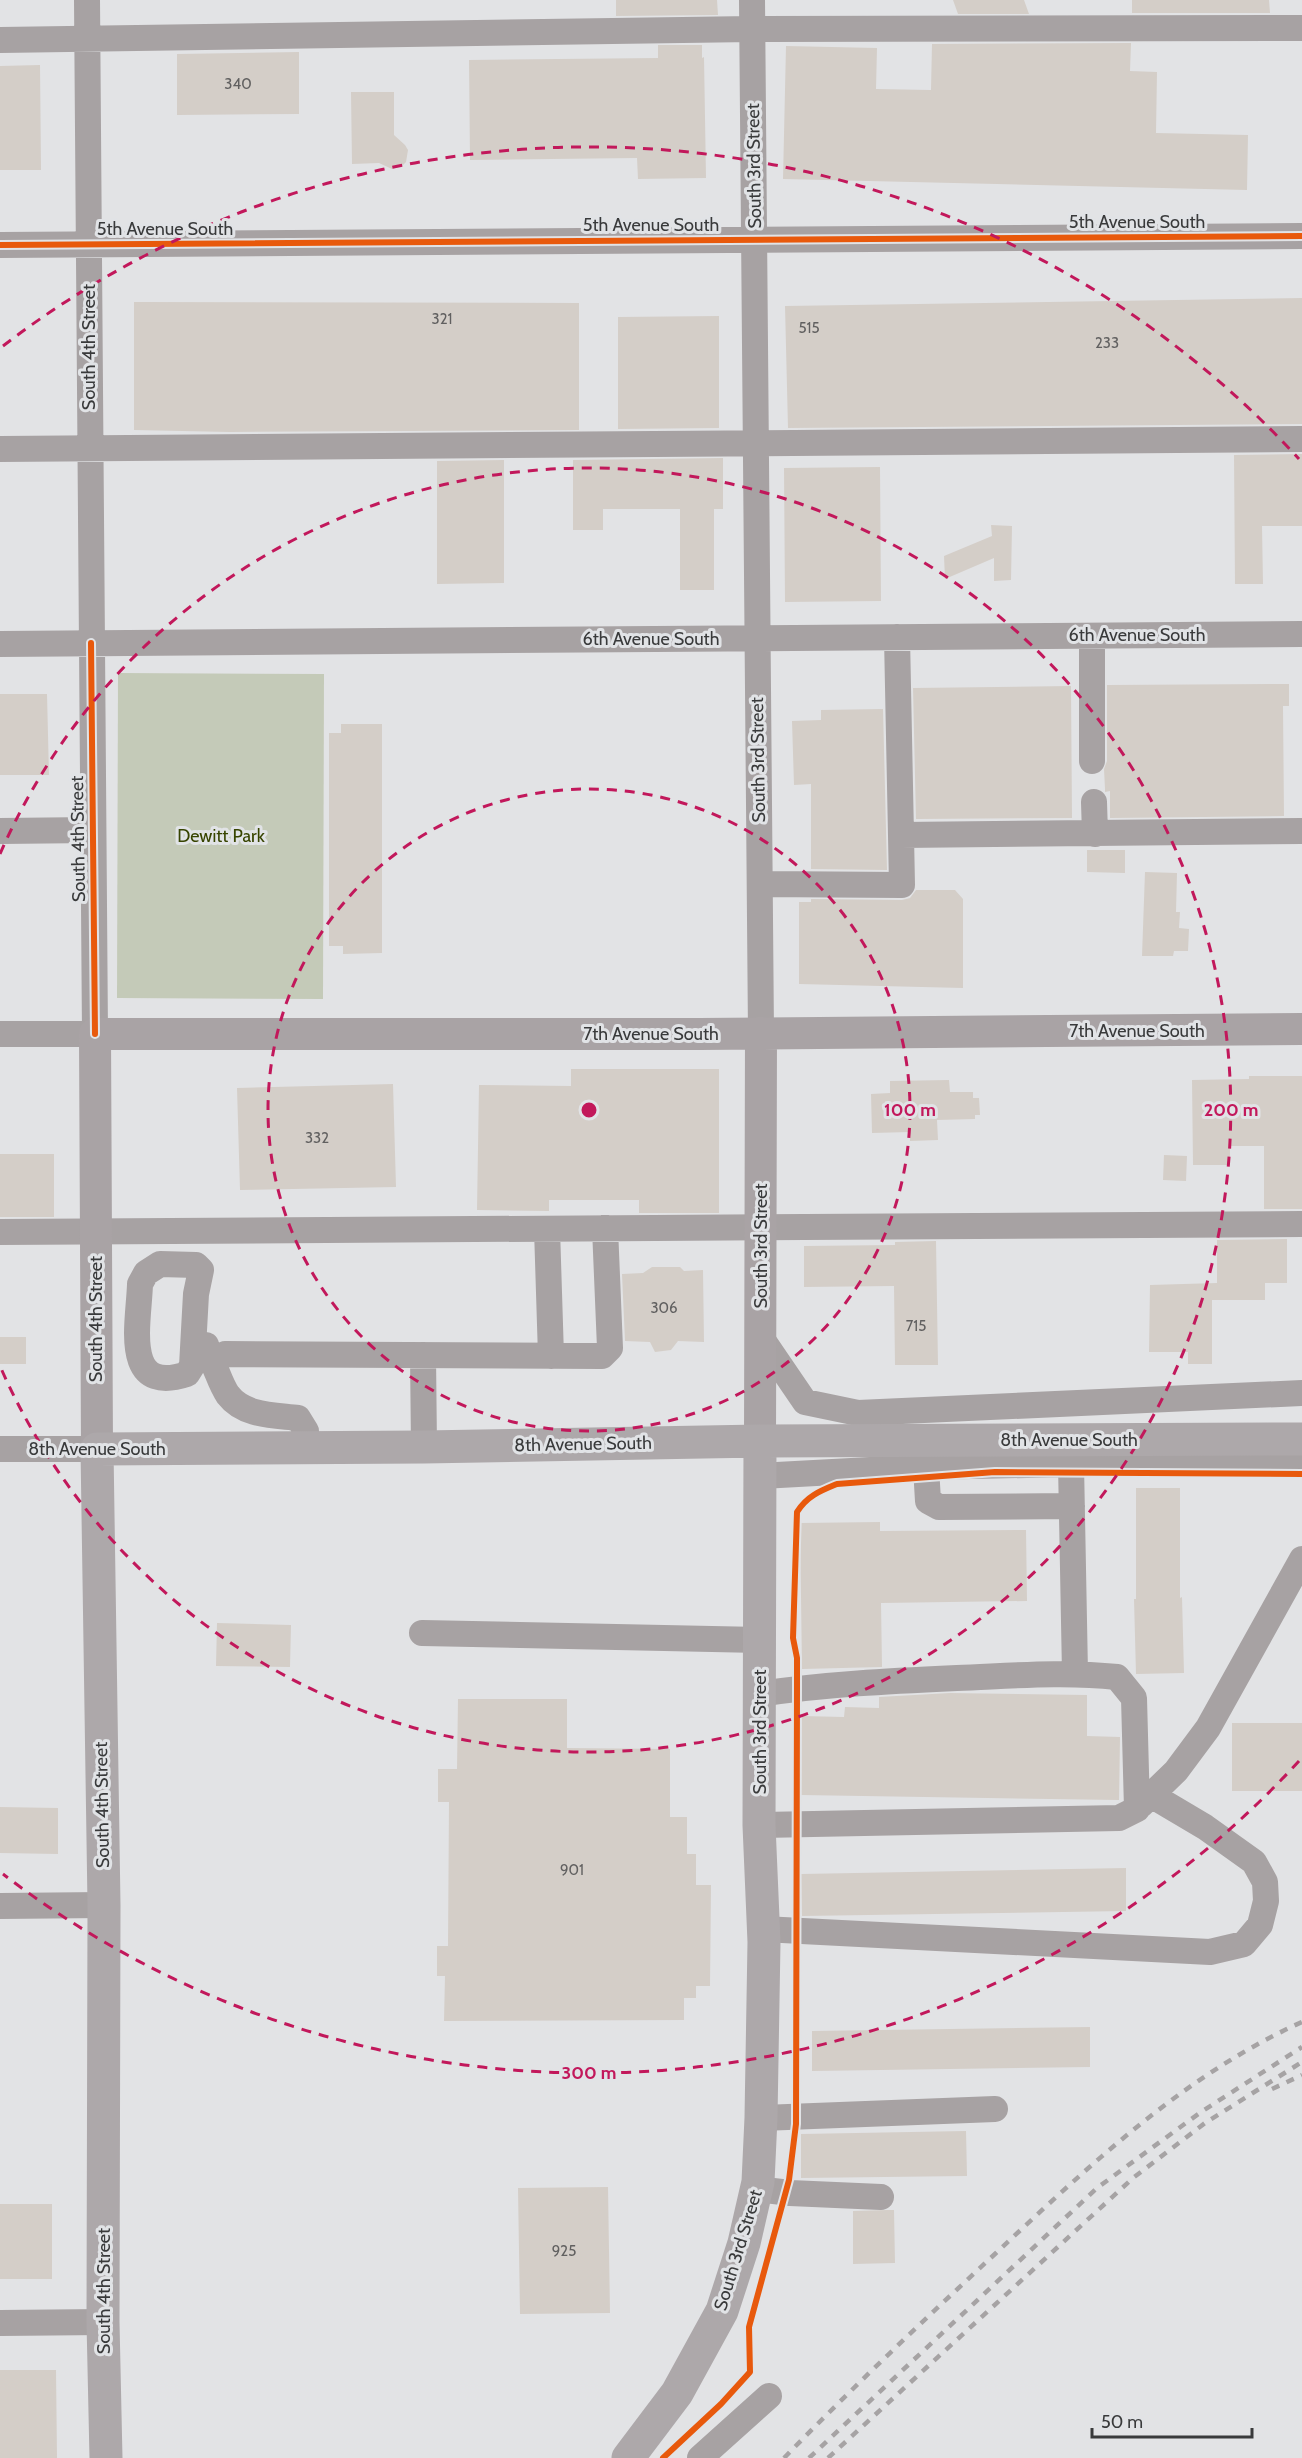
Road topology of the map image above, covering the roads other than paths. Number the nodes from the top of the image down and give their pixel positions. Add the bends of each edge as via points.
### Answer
1 (87, 0) edge
2 (752, 0) edge
3 (1302, 28) edge
4 (752, 29) junction
5 (0, 40) edge
6 (87, 40) junction
7 (1302, 236) edge
8 (755, 240) junction
9 (89, 244) junction
10 (0, 245) edge
11 (1302, 440) edge
12 (755, 443) junction
13 (0, 449) edge
14 (90, 449) junction
15 (1302, 634) edge
16 (1092, 636) junction
17 (897, 637) junction
18 (757, 638) junction
19 (91, 643) junction
20 (0, 644) edge
21 (1092, 761) dead end
22 (1094, 802) dead end
23 (93, 830) junction
24 (0, 831) edge
25 (1302, 831) edge
26 (1095, 834) junction
27 (901, 835) junction
28 (760, 884) junction
29 (1302, 1029) edge
30 (761, 1033) junction
31 (0, 1034) edge
32 (95, 1034) junction
33 (1302, 1224) edge
34 (761, 1226) junction
35 (605, 1228) junction
36 (548, 1229) junction
37 (0, 1232) edge
38 (96, 1232) junction
39 (170, 1232) junction
40 (169, 1264) junction
41 (196, 1294) junction
42 (760, 1336) junction
43 (423, 1355) junction
44 (551, 1356) junction
45 (212, 1360) junction
46 (1302, 1393) edge
47 (1302, 1439) edge
48 (760, 1441) junction
49 (424, 1447) junction
50 (304, 1448) junction
51 (0, 1449) edge
52 (96, 1449) junction
53 (1071, 1464) junction
54 (1302, 1464) edge
55 (926, 1467) junction
56 (760, 1476) junction
57 (1072, 1506) junction
58 (1302, 1559) edge
59 (422, 1634) dead end
60 (760, 1640) junction
61 (1075, 1673) junction
62 (760, 1694) junction
63 (1144, 1802) junction
64 (759, 1825) junction
65 (104, 1905) junction
66 (0, 1906) edge
67 (763, 1929) junction
68 (995, 2109) dead end
69 (762, 2118) junction
70 (756, 2189) junction
71 (881, 2197) dead end
72 (103, 2322) junction
73 (0, 2323) edge
74 (769, 2396) dead end
75 (106, 2458) edge
76 (628, 2458) edge
77 (700, 2458) edge

1 - 6 street, South 4th Street
2 - 4 street, South 3rd Street
3 - 4 street
4 - 6 street
4 - 8 street, South 3rd Street
5 - 6 street
6 - 9 street, South 4th Street
7 - 8 street, 5th Avenue South
8 - 9 street, 5th Avenue South
8 - 12 street, South 3rd Street
9 - 10 street, 5th Avenue South
9 - 14 street, South 4th Street
11 - 12 street
12 - 14 street
12 - 18 street, South 3rd Street
13 - 14 street
14 - 19 street, South 4th Street
15 - 16 street, 6th Avenue South
16 - 17 street, 6th Avenue South
16 - 21 street
17 - 18 street, 6th Avenue South
17 - 27 street
18 - 19 street, 6th Avenue South
18 - 28 street, South 3rd Street
19 - 20 street, 6th Avenue South
19 - 23 street, South 4th Street
22 - 26 street
23 - 24 street
23 - 32 street, South 4th Street
25 - 26 street
26 - 27 street
27 - 28 street via 902,885
28 - 30 street, South 3rd Street
29 - 30 main road, 7th Avenue South
30 - 32 main road, 7th Avenue South
30 - 34 main road, South 3rd Street
31 - 32 street, 7th Avenue South
32 - 38 main road, South 4th Street
33 - 34 street
34 - 35 street
34 - 42 main road, South 3rd Street
35 - 36 street
35 - 44 street via 610,1348 602,1356
36 - 39 street
36 - 44 street
37 - 38 street
38 - 39 street
38 - 52 main road, South 4th Street
39 - 40 street
40 - 41 street via 196,1265 201,1270
40 - 41 street via 160,1263 140,1284 137,1356 144,1370 153,1376 179,1377 192,1366
41 - 45 street
42 - 46 street, 8th Avenue South via 805,1402 858,1413
42 - 48 main road, South 3rd Street
43 - 44 street
43 - 45 street via 225,1354
43 - 49 street
45 - 50 street via 228,1395 243,1407 256,1413 298,1418 306,1431
47 - 48 highway, 8th Avenue South
48 - 49 highway, 8th Avenue South
48 - 56 highway, South 3rd Street
49 - 50 highway, 8th Avenue South
50 - 52 highway, 8th Avenue South
51 - 52 street, 8th Avenue South
52 - 65 highway, South 4th Street
53 - 54 street, 8th Avenue South
53 - 55 street, 8th Avenue South
53 - 57 street
55 - 56 street, 8th Avenue South
55 - 57 street via 928,1501 939,1507
56 - 60 highway, South 3rd Street
57 - 61 street
58 - 63 street via 1208,1728 1176,1771
59 - 60 street
60 - 62 highway, South 3rd Street
61 - 62 street via 910,1680
61 - 63 street via 1117,1677 1134,1698
62 - 64 highway, South 3rd Street
63 - 64 street via 1119,1818
63 - 67 street via 1206,1827 1254,1862 1265,1881 1266,1901 1260,1925 1244,1944 1210,1952
64 - 67 highway, South 3rd Street
65 - 66 street
65 - 72 highway, South 4th Street
67 - 69 highway, South 3rd Street
68 - 69 street
69 - 70 highway, South 3rd Street
70 - 71 street
70 - 76 highway, South 3rd Street via 722,2311 677,2393
72 - 73 street
72 - 75 highway, South 4th Street
74 - 77 street

